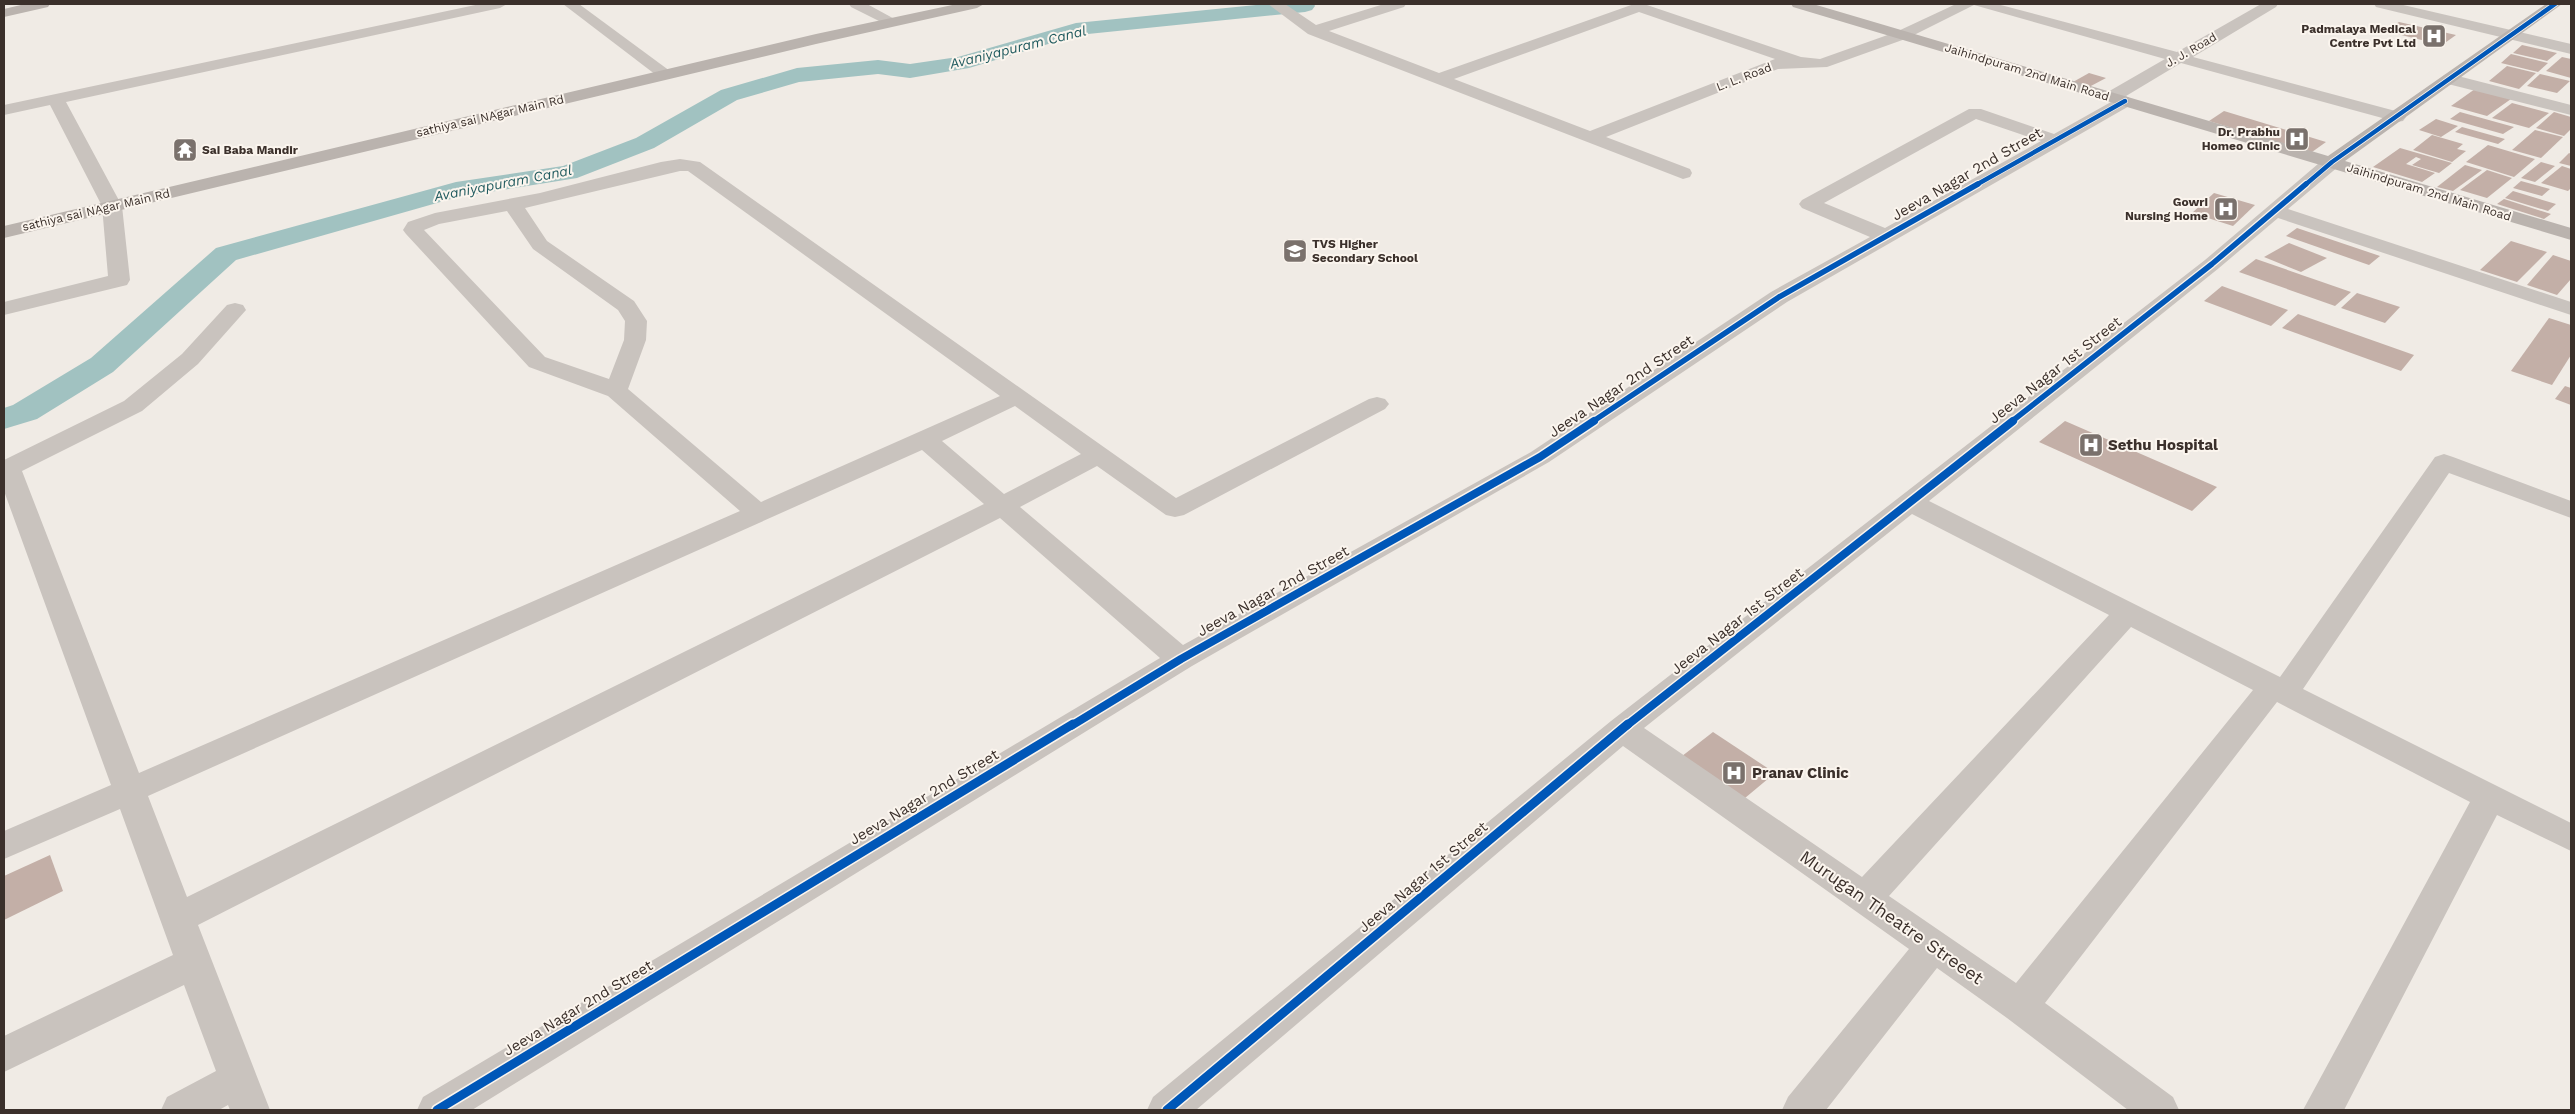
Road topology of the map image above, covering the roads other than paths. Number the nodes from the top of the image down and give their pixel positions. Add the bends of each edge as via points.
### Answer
1 (43, 4) edge
2 (500, 4) edge
3 (570, 4) edge
4 (856, 4) edge
5 (977, 4) edge
6 (1275, 4) edge
7 (1399, 4) edge
8 (1798, 4) edge
9 (1968, 4) edge
10 (1981, 4) edge
11 (2271, 4) edge
12 (2380, 4) edge
13 (2555, 4) edge
14 (4, 13) edge
15 (892, 22) junction
16 (1314, 30) junction
17 (1902, 35) junction
18 (2512, 35) junction
19 (2571, 49) edge
20 (2178, 58) junction
21 (1799, 62) junction
22 (666, 74) junction
23 (1438, 79) junction
24 (2450, 79) junction
25 (2118, 99) junction
26 (56, 100) junction
27 (4, 110) edge
28 (2571, 110) edge
29 (2397, 116) junction
30 (1590, 137) junction
31 (2055, 140) junction
32 (2332, 162) junction
33 (1683, 173) dead end
34 (512, 204) junction
35 (112, 206) junction
36 (2275, 211) junction
37 (4, 232) edge
38 (2571, 234) edge
39 (1886, 236) junction
40 (4, 309) edge
41 (2571, 309) edge
42 (236, 310) dead end
43 (616, 391) junction
44 (1016, 397) junction
45 (1377, 404) dead end
46 (925, 440) junction
47 (1098, 455) junction
48 (1910, 502) junction
49 (1002, 506) junction
50 (2571, 510) edge
51 (758, 513) junction
52 (2128, 612) junction
53 (1181, 659) junction
54 (2279, 689) junction
55 (1622, 729) junction
56 (130, 789) junction
57 (2490, 796) junction
58 (2571, 838) edge
59 (4, 846) edge
60 (1865, 898) junction
61 (178, 918) junction
62 (1933, 946) junction
63 (195, 962) junction
64 (2020, 1006) junction
65 (4, 1055) edge
66 (244, 1094) edge
67 (181, 1110) edge
68 (437, 1110) edge
69 (1167, 1110) edge
70 (1802, 1110) edge
71 (2159, 1110) edge
72 (2323, 1110) edge

1 - 14 street
2 - 26 street
3 - 22 street
4 - 15 street
5 - 15 street, sathiya sai NAgar Main Rd
6 - 16 street
7 - 16 street
8 - 17 street, Jaihindpuram 2nd Main Road
9 - 17 street, L. L. Road
10 - 20 street
11 - 20 street, J. J. Road
12 - 18 street
13 - 18 street
15 - 22 street, sathiya sai NAgar Main Rd
16 - 23 street
17 - 21 street, L. L. Road via 1821,64
17 - 25 street, Jaihindpuram 2nd Main Road
18 - 19 street
18 - 24 street
20 - 25 street, J. J. Road
20 - 29 street
21 - 23 street via 1639,8
21 - 30 street, L. L. Road via 1775,64
22 - 35 street, sathiya sai NAgar Main Rd
23 - 30 street
24 - 28 street
24 - 29 street
25 - 31 street, Jeeva Nagar 2nd Street
25 - 32 street, Jaihindpuram 2nd Main Road
26 - 27 street
26 - 35 street
29 - 32 street
30 - 33 street
31 - 39 street, Jeeva Nagar 2nd Street
31 - 39 street via 1974,113 1809,204
32 - 36 street, Jeeva Nagar 1st Street
32 - 38 street, Jaihindpuram 2nd Main Road
34 - 43 street via 540,245 626,306 636,321 635,340
34 - 43 street via 435,219 414,226 413,230 537,362 556,371 594,380
34 - 44 street via 615,182 661,168 693,166
35 - 37 street, sathiya sai NAgar Main Rd
35 - 40 street via 119,280
36 - 41 street
36 - 48 street, Jeeva Nagar 1st Street
39 - 53 street, Jeeva Nagar 2nd Street via 1779,297 1540,457
42 - 56 street via 190,359 133,406 8,468
43 - 51 street
44 - 46 street
44 - 47 street
45 - 47 street via 1175,509
46 - 49 street
46 - 51 street
47 - 49 street
48 - 52 street
48 - 55 street, Jeeva Nagar 1st Street
49 - 53 street
49 - 61 street
50 - 54 street via 2444,462
51 - 56 street
52 - 54 street
52 - 60 street
53 - 68 street, Jeeva Nagar 2nd Street
54 - 57 street
54 - 64 street
55 - 60 street, Murugan Theatre Streeet
55 - 69 street, Jeeva Nagar 1st Street
56 - 59 street
56 - 61 street
57 - 58 street
57 - 72 street
60 - 62 street, Murugan Theatre Streeet
61 - 63 street
62 - 64 street, Murugan Theatre Streeet
62 - 70 street
63 - 65 street
63 - 66 street
64 - 71 street, Murugan Theatre Streeet
66 - 67 street

